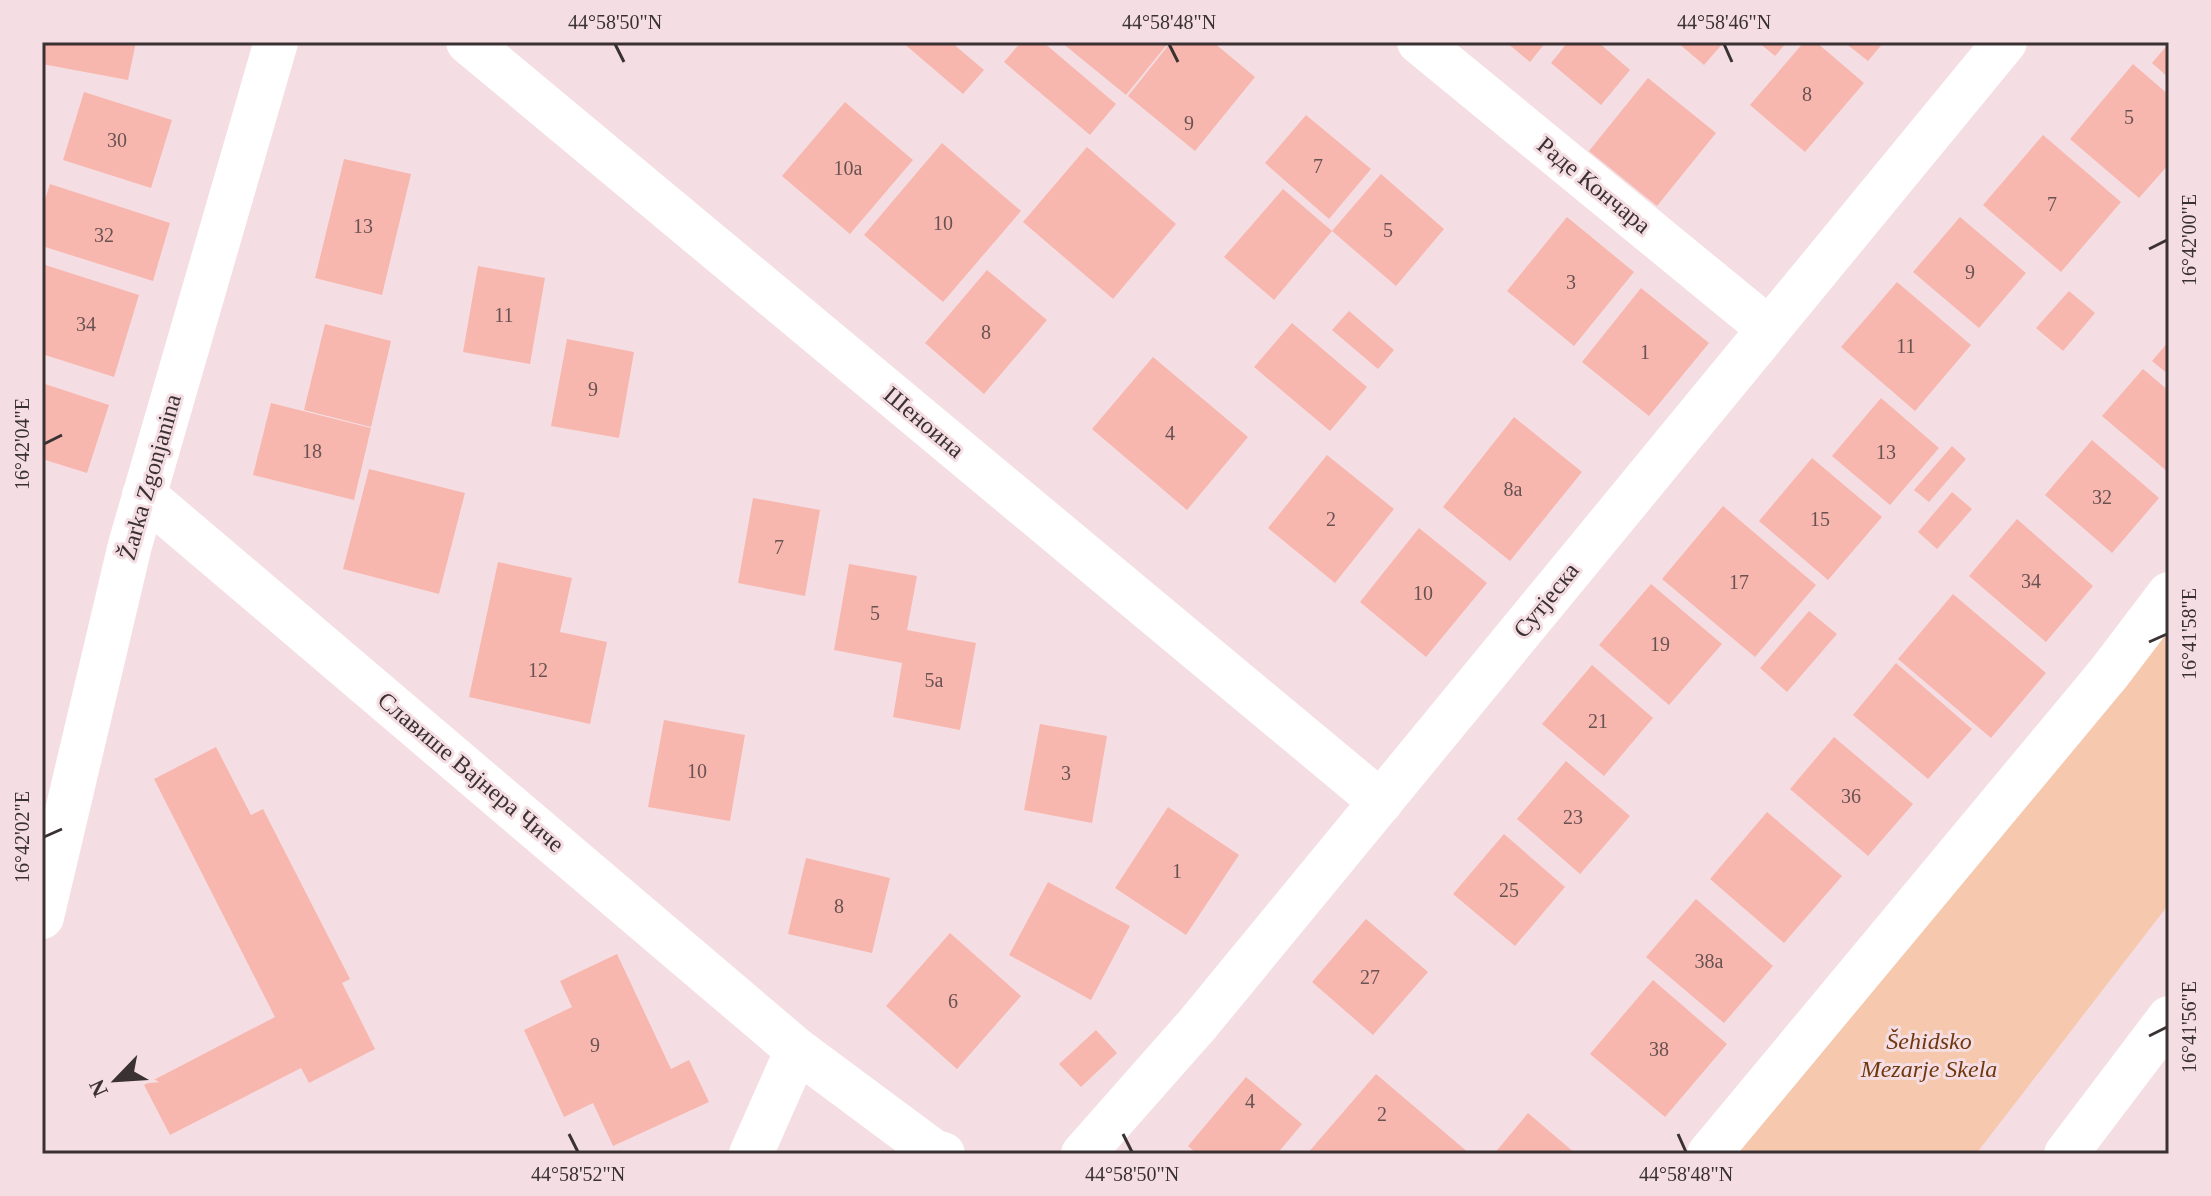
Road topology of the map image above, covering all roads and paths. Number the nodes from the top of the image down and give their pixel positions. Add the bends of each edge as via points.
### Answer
1 (276, 42) edge
2 (468, 42) edge
3 (1419, 42) edge
4 (2005, 42) edge
5 (1769, 329) junction
6 (144, 495) junction
7 (2169, 594) edge
8 (1381, 802) junction
9 (42, 917) edge
10 (2169, 1018) edge
11 (797, 1050) junction
12 (751, 1154) edge
13 (943, 1154) edge
14 (1083, 1154) edge
15 (1709, 1154) edge
16 (2066, 1154) edge

1 - 6 street, Žarka Zgonjanina
2 - 8 street, Шеноина
3 - 5 street, Раде Кончара
4 - 5 street, Сутјеска
5 - 8 street, Сутјеска
6 - 9 street, Žarka Zgonjanina
6 - 11 street, Славише Вајнера Чиче
7 - 15 street
8 - 14 street, Сутјеска
10 - 16 street
11 - 12 street
11 - 13 street, Славише Вајнера Чиче

